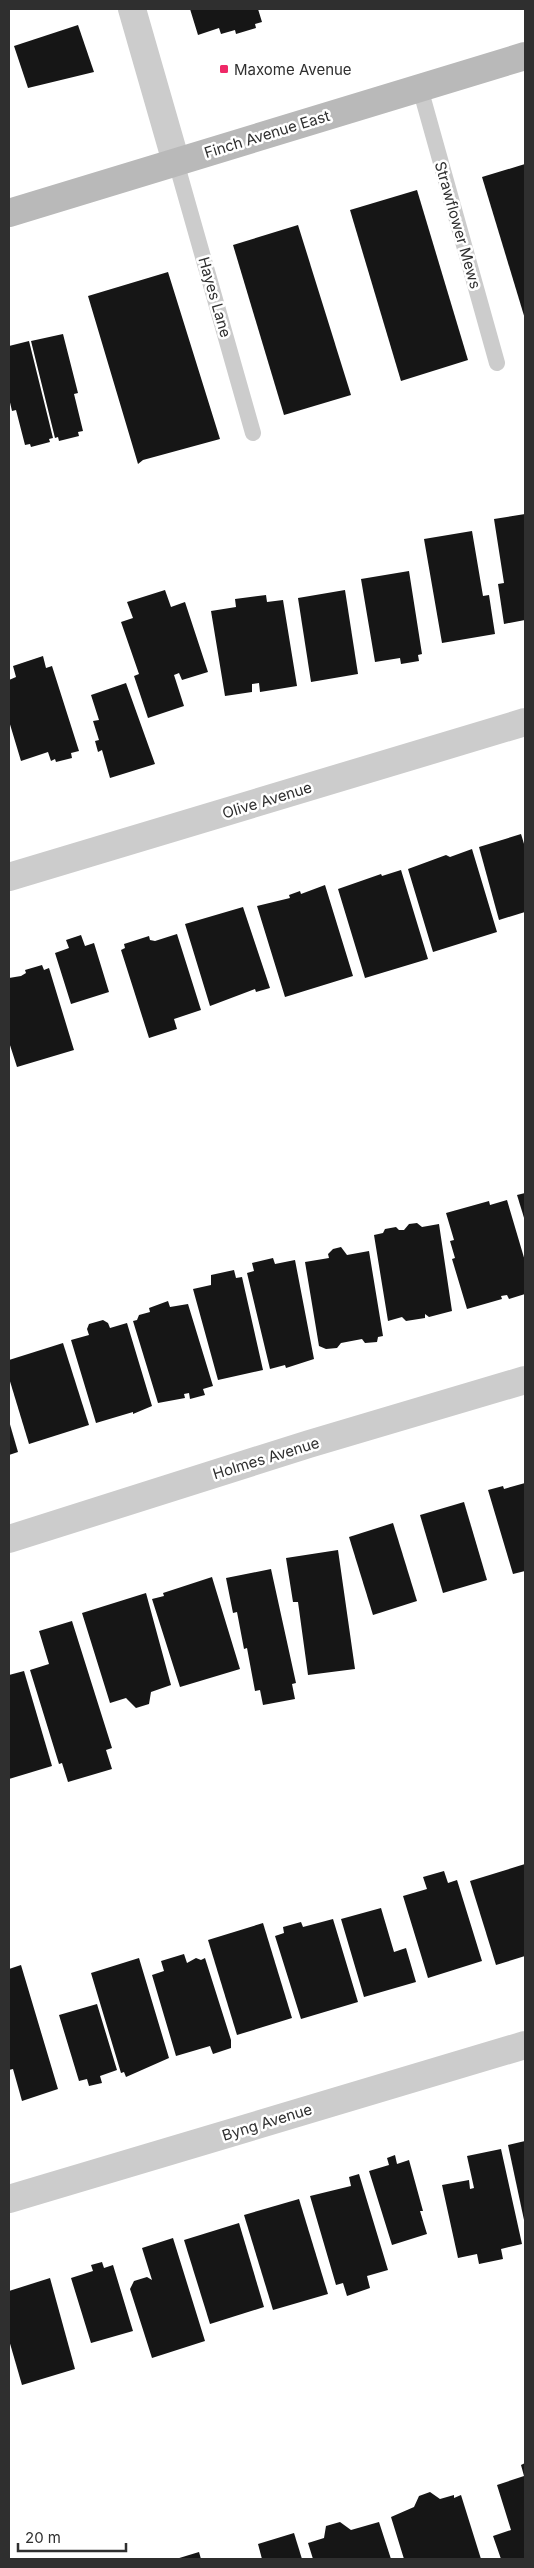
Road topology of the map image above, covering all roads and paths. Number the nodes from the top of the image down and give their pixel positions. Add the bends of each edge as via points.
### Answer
1 (132, 9) edge
2 (525, 56) edge
3 (420, 88) junction
4 (176, 162) junction
5 (9, 213) edge
6 (497, 363) dead end
7 (253, 433) dead end
8 (525, 722) edge
9 (9, 878) edge
10 (525, 1380) edge
11 (9, 1540) edge
12 (525, 2045) edge
13 (9, 2199) edge

1 - 4 street
2 - 3 main road, Finch Avenue East
3 - 4 main road, Finch Avenue East
3 - 6 lane, Strawflower Mews
4 - 5 main road, Finch Avenue East
4 - 7 lane, Hayes Lane
8 - 9 street, Olive Avenue
10 - 11 street, Holmes Avenue via 309,1444
12 - 13 street, Byng Avenue

